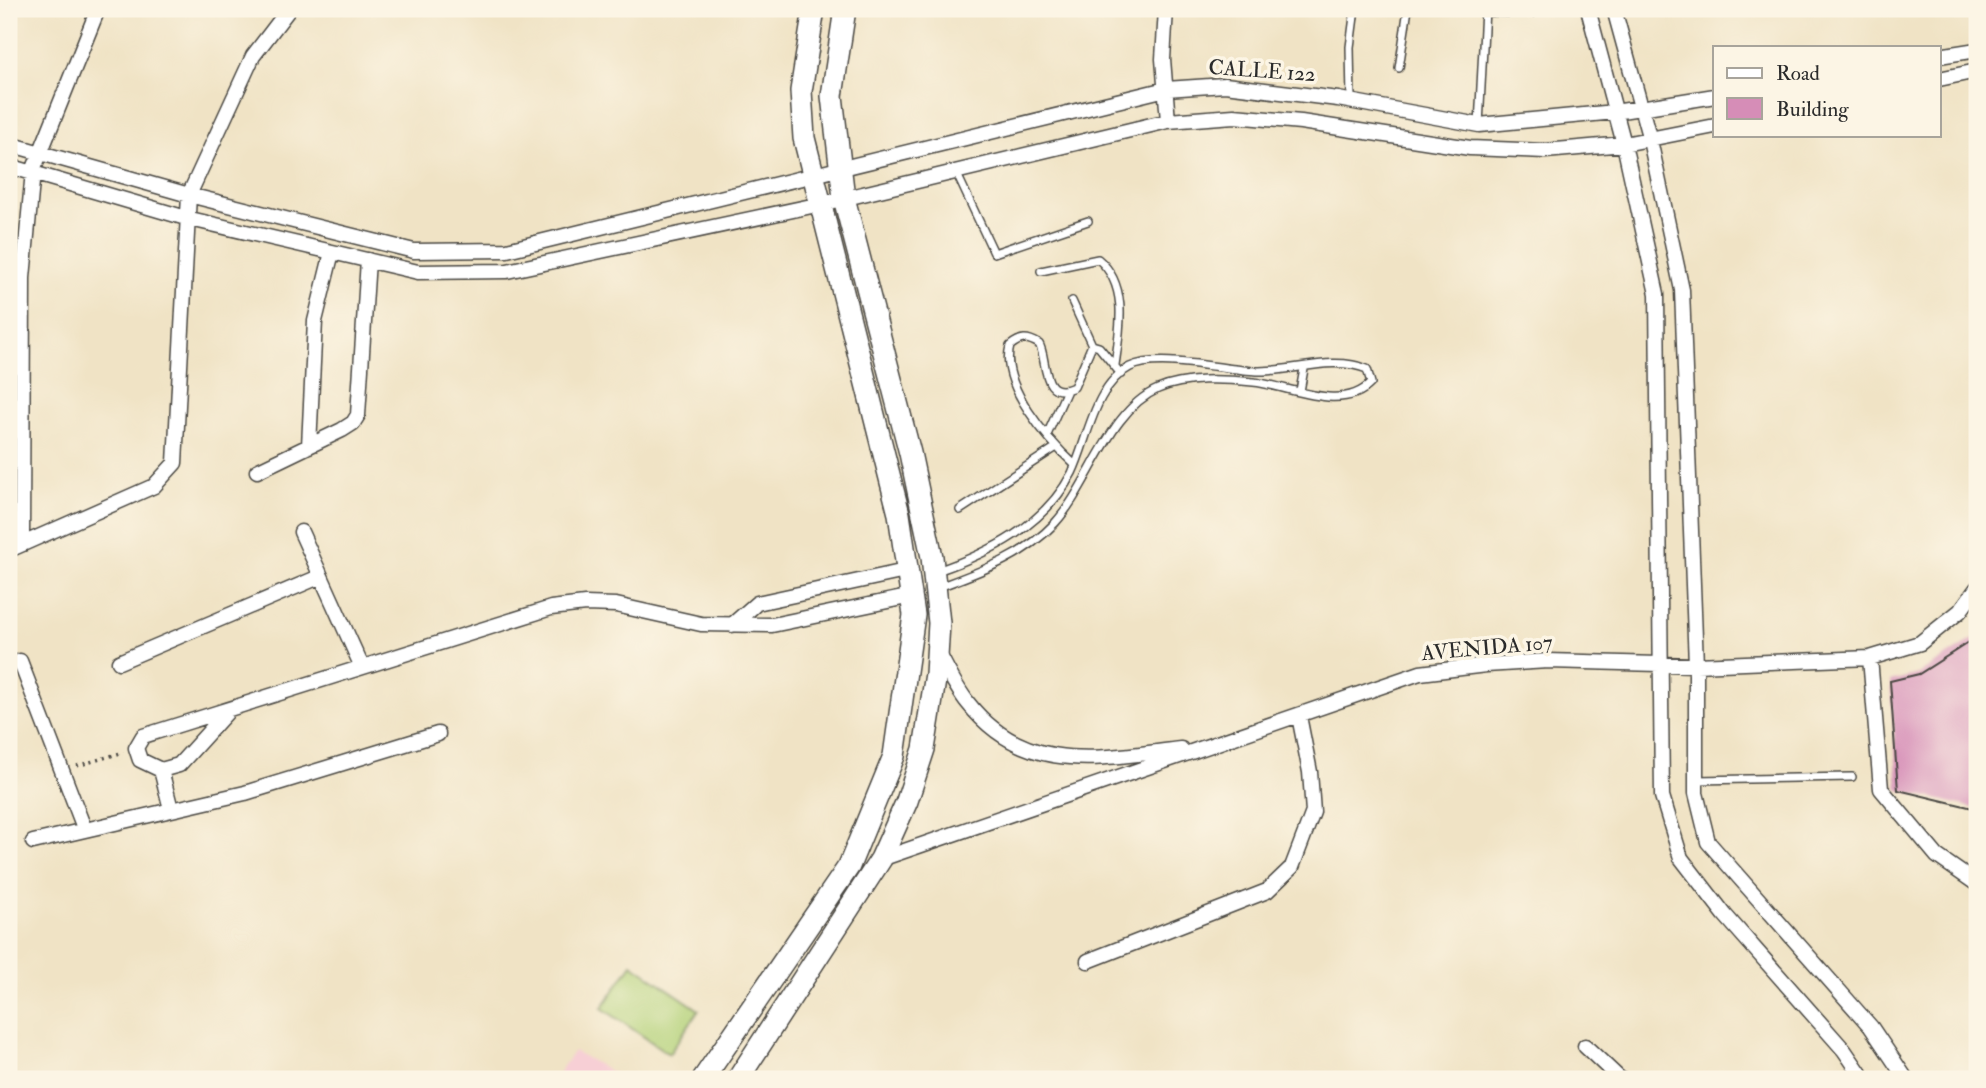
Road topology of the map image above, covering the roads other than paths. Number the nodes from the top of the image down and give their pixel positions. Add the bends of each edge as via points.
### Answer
1 (98, 9) edge
2 (289, 9) edge
3 (814, 9) edge
4 (845, 9) edge
5 (1166, 9) edge
6 (1355, 9) edge
7 (1408, 9) edge
8 (1541, 9) edge
9 (1588, 9) edge
10 (1614, 9) edge
11 (1485, 10) edge
12 (1977, 50) edge
13 (1940, 57) edge
14 (1399, 68) dead end
15 (1977, 71) edge
16 (1940, 79) edge
17 (1166, 89) junction
18 (1713, 96) edge
19 (1352, 101) junction
20 (1641, 108) junction
21 (1615, 112) junction
22 (1168, 121) junction
23 (1479, 125) junction
24 (1713, 126) edge
25 (1650, 139) junction
26 (9, 144) edge
27 (1624, 145) junction
28 (42, 152) junction
29 (9, 166) edge
30 (842, 168) junction
31 (33, 171) junction
32 (956, 172) junction
33 (813, 176) junction
34 (189, 195) junction
35 (844, 198) junction
36 (821, 204) junction
37 (186, 218) junction
38 (1087, 221) dead end
39 (332, 251) junction
40 (368, 260) junction
41 (1041, 271) dead end
42 (1072, 301) dead end
43 (1092, 345) junction
44 (1115, 366) junction
45 (1304, 369) junction
46 (1121, 373) junction
47 (1067, 390) junction
48 (1300, 391) junction
49 (1047, 435) junction
50 (309, 446) junction
51 (1055, 447) junction
52 (1075, 465) junction
53 (257, 471) dead end
54 (960, 510) dead end
55 (300, 532) dead end
56 (22, 543) junction
57 (9, 550) edge
58 (910, 570) junction
59 (318, 577) junction
60 (934, 580) junction
61 (1977, 588) edge
62 (912, 596) junction
63 (732, 625) junction
64 (937, 651) junction
65 (1870, 658) junction
66 (20, 661) dead end
67 (119, 662) dead end
68 (1662, 664) junction
69 (1696, 665) junction
70 (362, 667) junction
71 (227, 712) junction
72 (1299, 716) junction
73 (438, 734) dead end
74 (1207, 746) junction
75 (161, 770) junction
76 (1852, 777) dead end
77 (1696, 780) junction
78 (171, 809) junction
79 (84, 828) junction
80 (33, 842) dead end
81 (881, 859) junction
82 (1977, 884) edge
83 (1088, 961) dead end
84 (1585, 1046) dead end
85 (703, 1079) edge
86 (738, 1079) edge
87 (1620, 1079) edge
88 (1864, 1079) edge
89 (1906, 1079) edge

1 - 28 street
2 - 34 street via 253,57
3 - 33 street via 801,91 804,138
4 - 30 street via 832,96
5 - 17 street
6 - 19 lane via 1350,47
7 - 14 lane
8 - 11 lane via 1532,13
9 - 21 street
10 - 20 street
11 - 23 lane
12 - 13 street
15 - 16 street
17 - 19 street, CALLE 122 via 1225,85
17 - 22 street
17 - 30 street, CALLE 122
18 - 20 street, CALLE 122
19 - 23 street, CALLE 122
20 - 21 street, CALLE 122
20 - 25 street
21 - 23 street, CALLE 122
21 - 27 street
22 - 27 street via 1234,116 1470,148 1545,151
22 - 32 street
24 - 25 street
25 - 27 street
25 - 69 street via 1682,290
26 - 28 street, CALLE 122
27 - 68 street via 1657,294
28 - 31 street
28 - 34 street, CALLE 122
29 - 31 street
30 - 33 street, CALLE 122
30 - 35 street
31 - 37 street
31 - 56 street via 23,278
32 - 35 street
32 - 38 lane via 995,253
33 - 34 street, CALLE 122 via 507,250 414,251
33 - 36 street
34 - 37 street
35 - 36 street
35 - 60 street via 910,453
36 - 40 street via 507,271 418,272
36 - 58 street via 900,514
37 - 39 street
37 - 56 street via 175,463 154,486
39 - 40 street
39 - 50 street via 315,321
40 - 50 street via 358,415 342,430
41 - 44 lane via 1098,258 1109,268 1119,295 1121,320
42 - 43 lane
43 - 44 lane
43 - 47 lane via 1077,381
44 - 46 lane
45 - 46 lane via 1261,371 1149,363
45 - 48 lane
45 - 48 lane via 1352,363 1367,369 1371,383 1346,395 1318,397
46 - 52 lane via 1098,405
47 - 49 lane
47 - 49 lane via 1047,380 1039,344 1029,338 1010,346 1010,364 1022,405
48 - 60 lane via 1223,381 1181,382 1157,389 1137,402 1119,423 1055,523 1002,564
49 - 51 lane
50 - 53 street
51 - 52 lane
51 - 54 lane
52 - 60 lane via 1044,510 1013,536
55 - 59 street
56 - 57 street
58 - 62 street
58 - 63 street via 757,603
59 - 67 street
59 - 70 street
60 - 64 street
61 - 65 street, AVENIDA 107 via 1960,611 1920,643
62 - 63 street via 772,625
62 - 85 street via 914,615 894,756 849,866
63 - 70 street via 585,604 551,608
64 - 74 street via 968,704 1012,744 1050,758 1096,759
64 - 81 street via 924,749
65 - 69 street, AVENIDA 107
65 - 82 street via 1881,789 1937,856
66 - 79 street
68 - 69 street, AVENIDA 107
68 - 72 street, AVENIDA 107 via 1548,661 1420,673
68 - 88 street via 1662,796 1681,858
69 - 77 street
70 - 71 street
71 - 75 street via 179,765
71 - 75 street via 143,737 136,748 140,760
72 - 74 street, AVENIDA 107
72 - 83 street via 1313,812 1292,867 1268,891
73 - 78 street via 245,793
74 - 81 street, AVENIDA 107
75 - 78 street
76 - 77 lane
77 - 89 street via 1708,842 1871,1027
78 - 79 street
79 - 80 street
81 - 86 street
84 - 87 street

